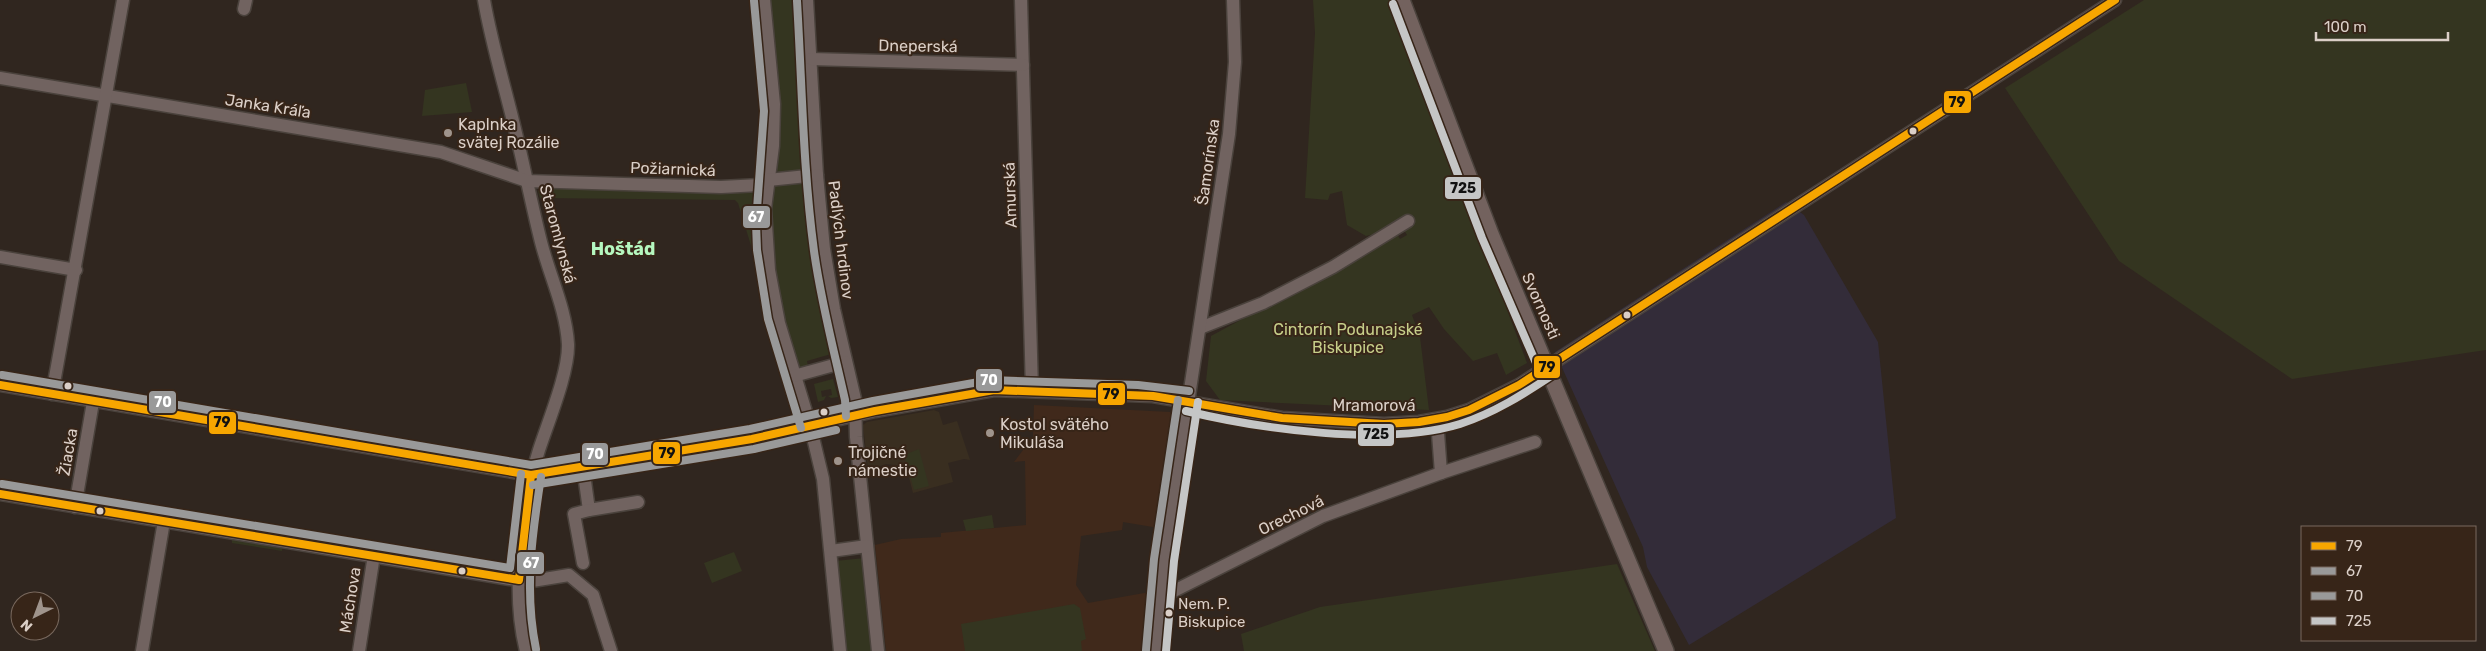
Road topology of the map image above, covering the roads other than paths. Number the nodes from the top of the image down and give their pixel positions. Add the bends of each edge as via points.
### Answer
1 (123, 0) edge
2 (484, 0) edge
3 (764, 0) edge
4 (807, 0) edge
5 (1021, 0) edge
6 (1233, 0) edge
7 (1402, 0) edge
8 (2115, 0) edge
9 (811, 59) junction
10 (1023, 64) junction
11 (0, 78) edge
12 (106, 95) junction
13 (817, 175) junction
14 (768, 180) junction
15 (528, 181) junction
16 (1408, 221) dead end
17 (0, 257) edge
18 (76, 270) junction
19 (1200, 328) junction
20 (846, 362) junction
21 (1548, 366) junction
22 (794, 376) junction
23 (0, 385) edge
24 (1032, 390) junction
25 (52, 394) junction
26 (1188, 401) junction
27 (93, 402) junction
28 (856, 415) junction
29 (1437, 420) junction
30 (810, 425) junction
31 (1535, 442) dead end
32 (583, 467) junction
33 (1441, 473) junction
34 (531, 475) junction
35 (0, 494) edge
36 (638, 502) dead end
37 (75, 507) junction
38 (589, 510) junction
39 (164, 521) junction
40 (867, 546) junction
41 (831, 551) junction
42 (374, 555) junction
43 (583, 563) dead end
44 (519, 580) junction
45 (1160, 598) junction
46 (142, 651) edge
47 (358, 651) edge
48 (526, 651) edge
49 (611, 651) edge
50 (840, 651) edge
51 (878, 651) edge
52 (1156, 651) edge
53 (1666, 651) edge

1 - 12 street
2 - 15 street, Staromlynská via 496,60
3 - 14 street via 774,104
4 - 9 street, Padlých hrdinov
5 - 10 street, Amurská
6 - 19 street, Šamorínska via 1235,56 1232,105
7 - 21 main road, Svornosti via 1491,234
8 - 21 street, Mramorová
9 - 10 street, Dneperská
9 - 13 street, Padlých hrdinov
10 - 24 street, Amurská
11 - 12 street, Janka Kráľa
12 - 15 street, Janka Kráľa via 440,152
12 - 18 street
13 - 14 street, Požiarnická
13 - 20 street, Padlých hrdinov via 824,249
14 - 15 street, Požiarnická via 760,186 721,187
14 - 22 street via 765,222 769,270 775,310
15 - 34 street, Staromlynská via 541,243 564,315 568,346 564,372
16 - 19 street via 1333,266 1263,302
17 - 18 street
18 - 25 street
19 - 26 street, Šamorínska
20 - 22 street
20 - 28 street
21 - 29 street, Mramorová via 1499,396
21 - 53 main road, Svornosti
22 - 30 street
23 - 25 street, Mramorová
24 - 26 street, Mramorová
24 - 28 street, Mramorová via 991,390
25 - 27 street, Mramorová
26 - 29 street, Mramorová via 1239,413 1282,418 1384,424
26 - 45 street, Šamorínska
27 - 34 street, Mramorová
27 - 37 street, Žiacka
28 - 30 street, Mramorová
28 - 40 street
29 - 33 street
30 - 32 street, Mramorová via 752,439
30 - 41 street via 823,479
31 - 33 street, Orechová
32 - 34 street, Mramorová
32 - 38 street
33 - 45 street, Orechová via 1323,516
34 - 44 street, Staromlynská
35 - 37 street
36 - 38 street
37 - 39 street
38 - 43 street via 574,514
39 - 42 street
39 - 46 street
40 - 41 street
40 - 51 street
41 - 50 street
42 - 44 street
42 - 47 street, Máchova
44 - 48 street, Staromlynská
44 - 49 street via 532,581 566,574 575,578 594,595
45 - 52 street, Šamorínska

